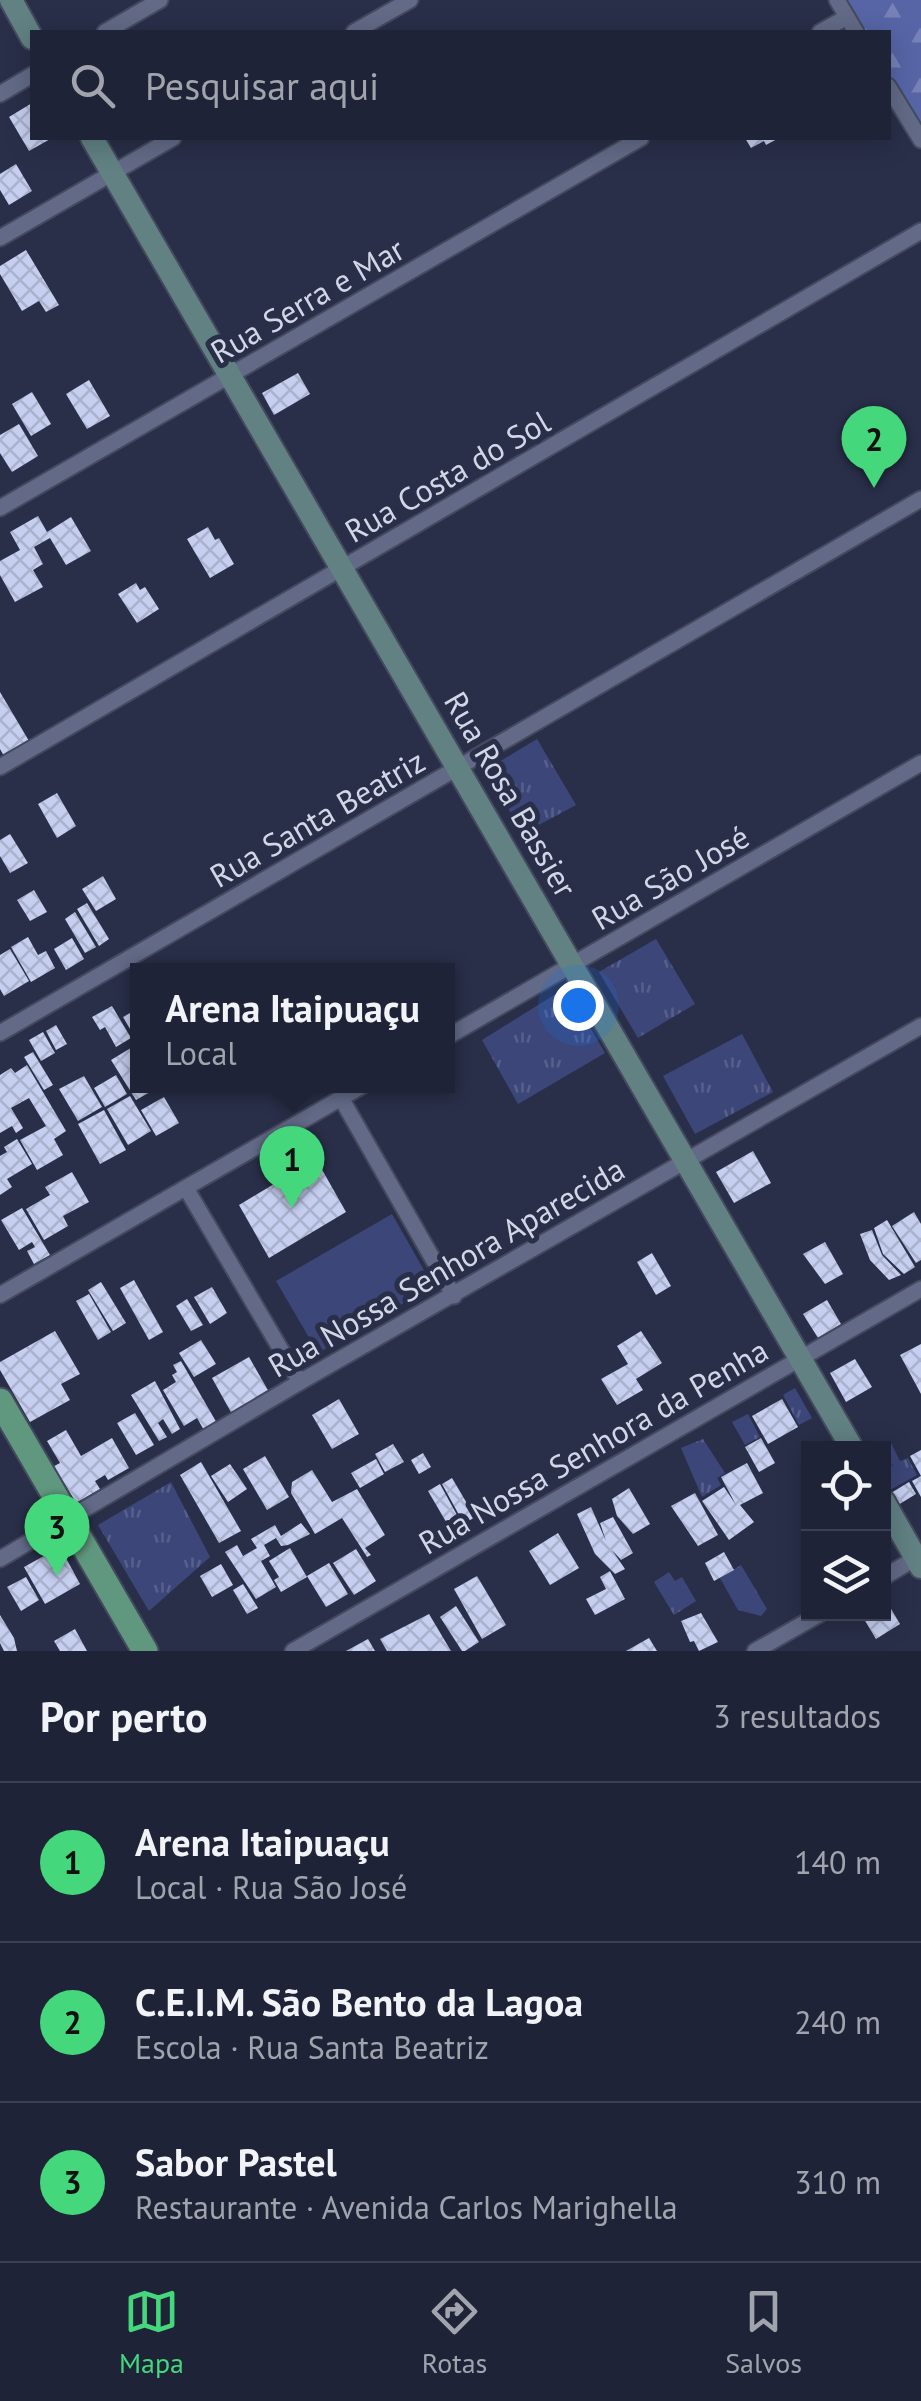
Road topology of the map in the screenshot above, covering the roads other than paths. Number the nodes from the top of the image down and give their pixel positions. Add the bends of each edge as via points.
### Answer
1 (11, 0) edge
2 (160, 0) edge
3 (410, 0) edge
4 (837, 0) edge
5 (847, 17) junction
6 (108, 30) edge
7 (358, 30) edge
8 (824, 30) edge
9 (855, 30) edge
10 (30, 34) edge
11 (30, 77) edge
12 (891, 91) edge
13 (0, 94) edge
14 (93, 140) edge
15 (170, 140) edge
16 (637, 140) edge
17 (921, 140) edge
18 (113, 173) junction
19 (921, 231) edge
20 (0, 238) edge
21 (232, 376) junction
22 (921, 499) edge
23 (0, 508) edge
24 (344, 568) junction
25 (921, 763) edge
26 (0, 767) edge
27 (458, 768) junction
28 (572, 966) junction
29 (921, 1026) edge
30 (455, 1032) edge
31 (0, 1033) edge
32 (349, 1093) edge
33 (340, 1098) junction
34 (684, 1163) junction
35 (186, 1188) junction
36 (921, 1289) edge
37 (0, 1295) edge
38 (454, 1296) junction
39 (799, 1358) junction
40 (300, 1382) junction
41 (0, 1400) edge
42 (848, 1441) edge
43 (891, 1514) edge
44 (70, 1519) junction
45 (0, 1560) edge
46 (919, 1560) edge
47 (891, 1574) edge
48 (808, 1621) edge
49 (146, 1651) edge
50 (293, 1651) edge
51 (755, 1651) edge

1 - 10 street
2 - 6 street
3 - 7 street
4 - 5 street
5 - 8 street
5 - 9 street
11 - 13 street
12 - 17 street
14 - 18 street, Rua Rosa Bassier
15 - 18 street
16 - 21 street, Rua Serra e Mar
18 - 20 street
18 - 21 street, Rua Rosa Bassier
19 - 24 street, Rua Costa do Sol
21 - 23 street, Rua Serra e Mar
21 - 24 street, Rua Rosa Bassier
22 - 27 street, Rua Santa Beatriz
24 - 26 street, Rua Costa do Sol
24 - 27 street, Rua Rosa Bassier
25 - 28 street, Rua São José
27 - 28 street, Rua Rosa Bassier
27 - 31 street, Rua Santa Beatriz
28 - 30 street, Rua São José
28 - 34 street, Rua Rosa Bassier
29 - 34 street, Rua Nossa Senhora Aparecida
32 - 33 street
33 - 35 street
33 - 38 street
34 - 38 street, Rua Nossa Senhora Aparecida
34 - 39 street, Rua Rosa Bassier
35 - 37 street
35 - 40 street
36 - 39 street, Rua Nossa Senhora da Penha
38 - 40 street, Rua Nossa Senhora Aparecida
39 - 42 street, Rua Rosa Bassier
39 - 50 street, Rua Nossa Senhora da Penha
40 - 44 street, Rua Nossa Senhora Aparecida
41 - 44 main road
43 - 46 street
44 - 45 street, Rua Nossa Senhora Aparecida
44 - 49 main road
46 - 47 street
48 - 51 street

